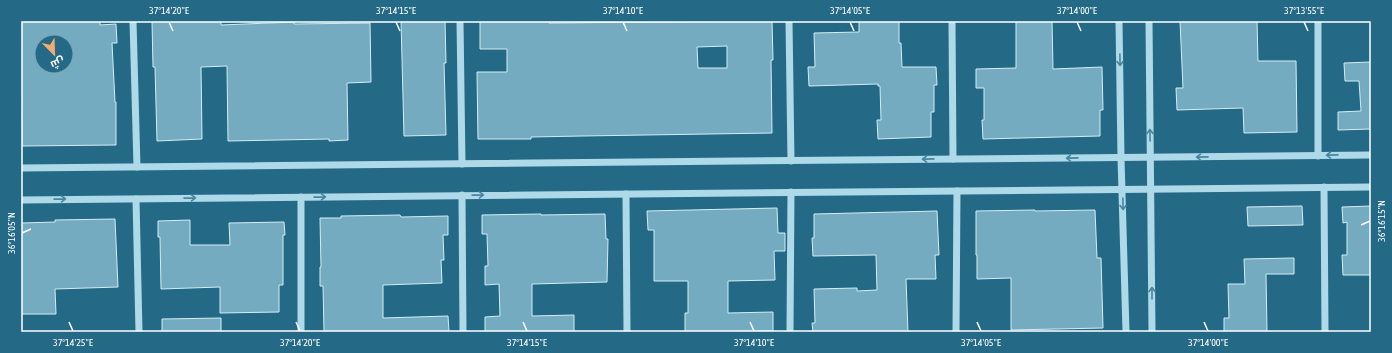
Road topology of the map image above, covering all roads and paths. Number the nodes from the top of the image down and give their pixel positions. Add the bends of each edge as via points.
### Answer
1 (134, 21) edge
2 (460, 21) edge
3 (789, 21) edge
4 (952, 21) edge
5 (1119, 21) edge
6 (1149, 21) edge
7 (1318, 21) edge
8 (1371, 155) edge
9 (1318, 156) junction
10 (1151, 157) junction
11 (1121, 158) junction
12 (953, 159) junction
13 (791, 160) junction
14 (462, 164) junction
15 (137, 167) junction
16 (21, 168) edge
17 (1324, 187) junction
18 (1371, 187) edge
19 (1123, 189) junction
20 (1151, 189) junction
21 (956, 191) junction
22 (791, 192) junction
23 (626, 194) junction
24 (462, 195) junction
25 (301, 197) junction
26 (136, 199) junction
27 (21, 200) edge
28 (140, 332) edge
29 (301, 332) edge
30 (463, 332) edge
31 (627, 332) edge
32 (790, 332) edge
33 (956, 332) edge
34 (1126, 332) edge
35 (1152, 332) edge
36 (1325, 332) edge

1 - 15 street
2 - 14 street
3 - 13 street
4 - 12 street
5 -> 11 street
10 -> 6 street
7 - 9 street
8 -> 9 street
9 -> 10 street
10 - 11 street
10 - 20 street
11 -> 12 street
11 - 19 street
12 -> 13 street
13 - 14 street
14 - 15 street
15 - 16 street
17 - 18 street
17 - 20 street
17 - 36 street
19 - 20 street
19 - 21 street
19 -> 34 street
35 -> 20 street
21 - 22 street
21 - 33 street
22 - 23 street
22 - 32 street
24 -> 23 street
23 - 31 street
25 -> 24 street
24 - 30 street
26 -> 25 street
25 - 29 street
27 -> 26 street
26 - 28 street

